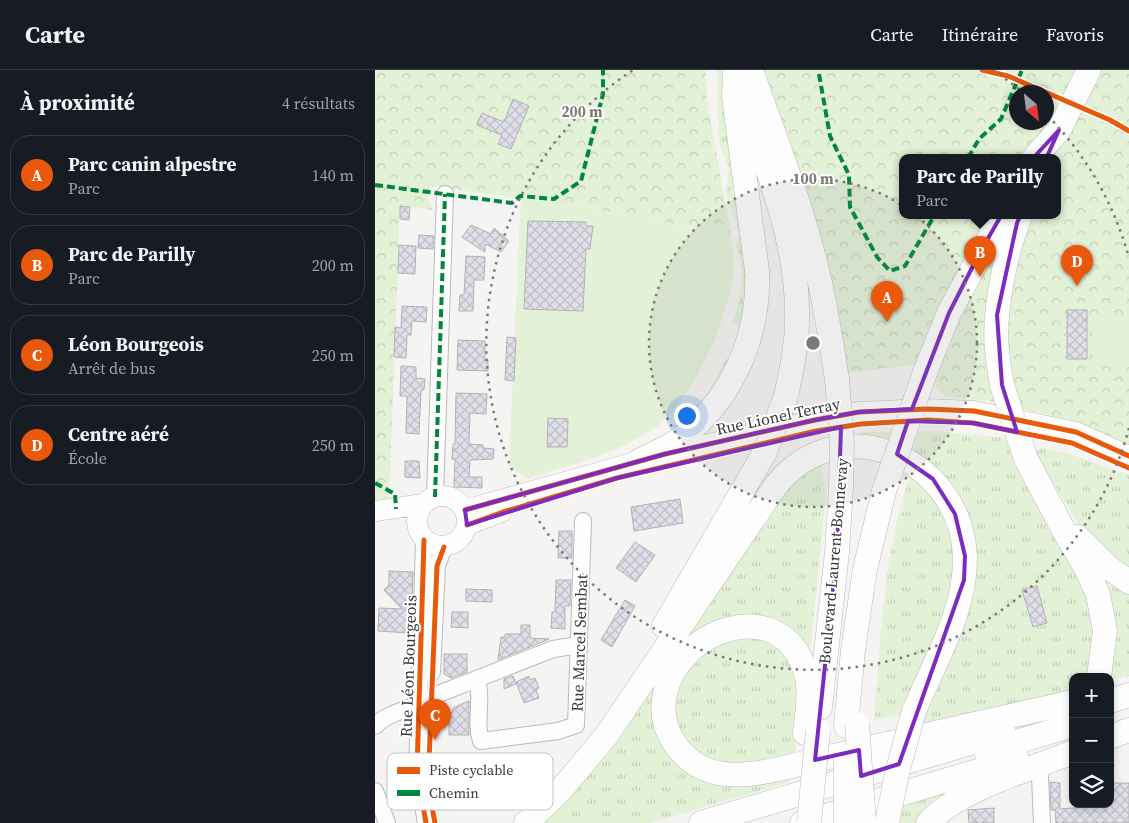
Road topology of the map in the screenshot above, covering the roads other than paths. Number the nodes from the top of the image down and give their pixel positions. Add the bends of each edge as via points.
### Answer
1 (1089, 70) edge
2 (740, 72) edge
3 (1059, 130) junction
4 (1038, 154) edge
5 (1050, 154) edge
6 (445, 194) dead end
7 (999, 219) edge
8 (1018, 219) edge
9 (1129, 456) edge
10 (637, 462) junction
11 (1129, 468) edge
12 (429, 500) junction
13 (378, 510) edge
14 (1057, 514) junction
15 (466, 518) junction
16 (583, 520) dead end
17 (420, 532) junction
18 (444, 547) junction
19 (1129, 582) edge
20 (579, 645) junction
21 (1100, 673) edge
22 (477, 679) junction
23 (1129, 689) edge
24 (1114, 692) edge
25 (1129, 695) edge
26 (1114, 700) edge
27 (426, 701) junction
28 (1069, 703) edge
29 (1129, 710) edge
30 (1069, 713) edge
31 (1114, 714) edge
32 (852, 725) junction
33 (375, 726) edge
34 (1069, 726) edge
35 (1129, 730) edge
36 (811, 732) junction
37 (1114, 736) edge
38 (1029, 751) dead end
39 (419, 753) edge
40 (427, 753) edge
41 (1069, 754) edge
42 (1040, 777) dead end
43 (553, 787) edge
44 (375, 791) edge
45 (553, 798) edge
46 (424, 810) edge
47 (433, 810) edge
48 (529, 810) edge
49 (540, 810) edge
50 (387, 823) edge
51 (427, 823) edge
52 (435, 823) edge
53 (515, 823) edge
54 (526, 823) edge
55 (701, 823) edge
56 (745, 823) edge
57 (802, 823) edge
58 (809, 823) edge
59 (846, 823) edge
60 (864, 823) edge
61 (887, 823) edge
62 (928, 823) edge
63 (1042, 823) edge

1 - 3 highway
2 - 10 highway via 734,97 757,271 758,295 751,336 731,383 714,405 671,444
2 - 36 highway, Boulevard Laurent Bonnevay, bridge via 781,156 817,269 837,379 842,442 837,552
2 - 43 highway, bridge via 793,257 797,323 786,396 765,452 731,514 600,729
3 - 4 highway
3 - 5 highway
6 - 12 street
7 - 32 highway, Boulevard Laurent Bonnevay, bridge via 949,312 884,490 865,569 853,650
8 - 14 highway, bridge via 997,316 996,349 1002,385 1026,459
9 - 10 main road, Rue Lionel Terray via 1076,432 974,411 927,409 859,412 815,420
10 - 15 main road, Rue Lionel Terray
11 - 15 main road, Rue Lionel Terray via 1072,444 973,423 928,420 861,424 816,431 617,478 503,512
12 - 13 main road
12 - 15 main road via 453,498
12 - 17 main road via 417,516
13 - 17 main road
14 - 19 highway via 1109,568
14 - 21 highway via 1088,572 1100,603 1105,631
15 - 18 main road via 459,540
16 - 20 street, Rue Marcel Sembat
17 - 18 main road via 437,546
17 - 27 street, Rue Léon Bourgeois
18 - 27 street, Rue Léon Bourgeois via 437,566
20 - 22 street via 553,649
20 - 22 street, Rue Marcel Sembat via 576,725 569,729 481,741
22 - 27 street
23 - 24 highway
25 - 26 highway
27 - 33 street via 391,714
27 - 39 street, Rue Léon Bourgeois
27 - 40 street, Rue Léon Bourgeois
28 - 36 highway via 750,773 717,773 682,754 671,737 663,706 667,684 680,662 705,640 738,626 764,627 789,642 802,661 809,688
29 - 31 highway
30 - 55 highway
32 - 59 highway, Boulevard Laurent Bonnevay, bridge
32 - 60 highway, bridge
34 - 56 highway
35 - 37 highway
36 - 57 highway
36 - 58 highway, Boulevard Laurent Bonnevay, bridge
38 - 57 highway via 981,770
41 - 62 highway via 968,794
42 - 63 street
44 - 50 street
45 - 61 highway, bridge via 607,736 787,472 816,453 857,446 898,455 915,464 933,480 955,514 965,556 960,600 914,711 897,769
46 - 51 street, Rue Léon Bourgeois
47 - 52 street, Rue Léon Bourgeois
48 - 53 highway, bridge
49 - 54 highway, bridge

